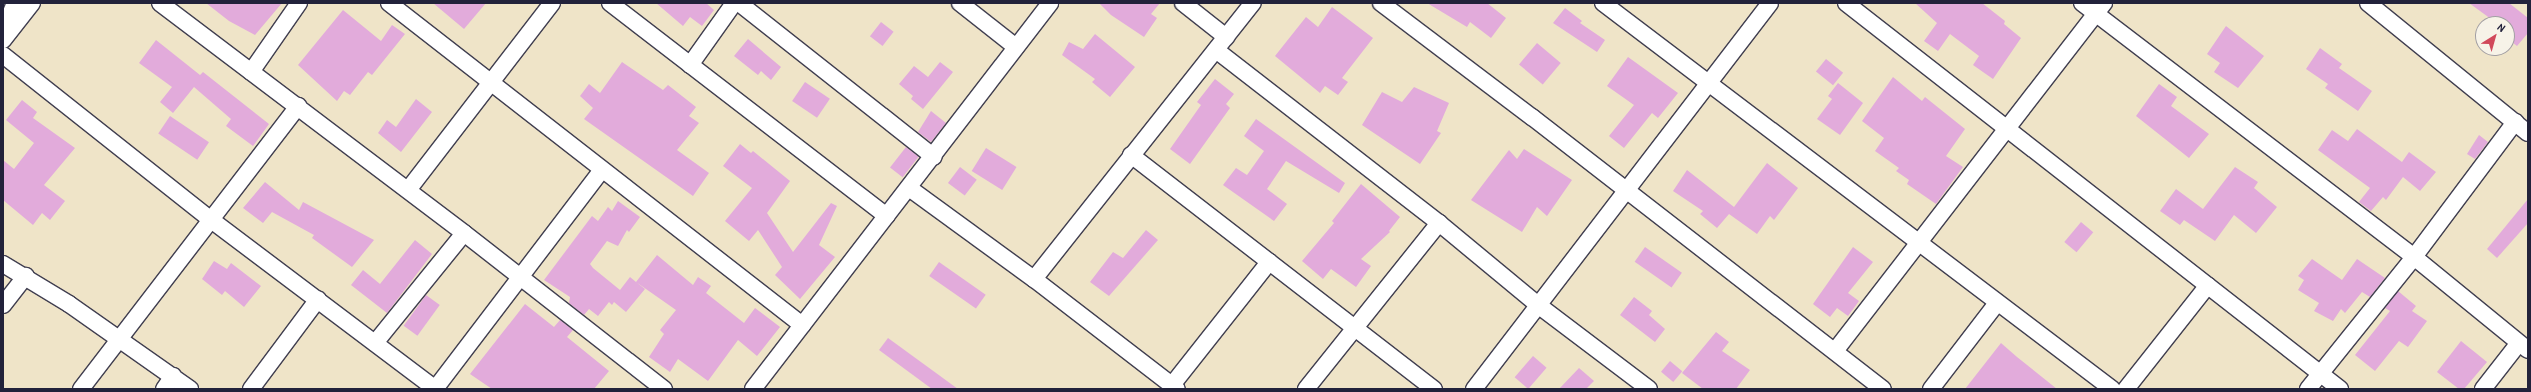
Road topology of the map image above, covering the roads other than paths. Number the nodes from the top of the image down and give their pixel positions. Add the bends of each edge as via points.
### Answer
1 (15, 3) edge
2 (32, 3) edge
3 (160, 3) edge
4 (299, 3) edge
5 (389, 3) edge
6 (552, 3) edge
7 (610, 3) edge
8 (734, 3) edge
9 (739, 3) edge
10 (960, 3) edge
11 (1050, 3) edge
12 (1183, 3) edge
13 (1253, 3) edge
14 (1381, 3) edge
15 (1603, 3) edge
16 (1770, 3) edge
17 (1846, 3) edge
18 (2082, 3) edge
19 (2368, 3) edge
20 (2100, 8) edge
21 (1622, 9) edge
22 (3, 32) edge
23 (1226, 37) junction
24 (3, 40) edge
25 (1016, 47) junction
26 (1216, 50) junction
27 (3, 55) edge
28 (690, 65) junction
29 (251, 72) junction
30 (1710, 83) junction
31 (491, 84) junction
32 (298, 106) junction
33 (2515, 122) junction
34 (2007, 129) junction
35 (2528, 133) edge
36 (1132, 155) junction
37 (934, 157) junction
38 (602, 170) junction
39 (909, 188) junction
40 (408, 190) junction
41 (1626, 191) junction
42 (887, 216) junction
43 (210, 219) junction
44 (1439, 223) junction
45 (464, 233) junction
46 (1921, 242) junction
47 (2414, 257) junction
48 (1269, 262) junction
49 (3, 264) edge
50 (26, 276) junction
51 (520, 277) junction
52 (1034, 279) junction
53 (2208, 285) junction
54 (318, 299) junction
55 (1997, 303) junction
56 (3, 305) edge
57 (1538, 305) junction
58 (802, 325) junction
59 (1356, 329) junction
60 (118, 340) junction
61 (375, 343) junction
62 (2524, 347) edge
63 (1835, 351) junction
64 (2321, 374) junction
65 (169, 383) edge
66 (1174, 387) edge
67 (81, 389) edge
68 (190, 389) edge
69 (251, 389) edge
70 (436, 389) edge
71 (664, 389) edge
72 (752, 389) edge
73 (1306, 389) edge
74 (1434, 389) edge
75 (1474, 389) edge
76 (1649, 389) edge
77 (1882, 389) edge
78 (1931, 389) edge
79 (2112, 389) edge
80 (2126, 389) edge
81 (2308, 389) edge
82 (2340, 389) edge
83 (2483, 389) edge

1 - 22 street
2 - 24 street
3 - 29 street
4 - 29 street
5 - 31 street
6 - 31 street
7 - 28 street
8 - 28 street
9 - 37 street
10 - 25 street
11 - 25 street
12 - 23 street
13 - 23 street
14 - 41 street
15 - 21 street
16 - 30 street
17 - 34 street
18 - 20 street
19 - 33 street
20 - 34 street
20 - 47 street
21 - 30 street
23 - 26 street
25 - 37 street
26 - 36 street
26 - 44 street
27 - 43 street
28 - 42 street
29 - 32 street
30 - 41 street
30 - 46 street
31 - 38 street
31 - 40 street
32 - 40 street
32 - 43 street
33 - 35 street
33 - 47 street
34 - 46 street
34 - 53 street
36 - 48 street
36 - 52 street
37 - 39 street
38 - 51 street
38 - 58 street
39 - 42 street
39 - 52 street
40 - 45 street
41 - 57 street
41 - 63 street
42 - 58 street
43 - 54 street
43 - 60 street
44 - 57 street
44 - 59 street
45 - 51 street
45 - 61 street
46 - 55 street
46 - 63 street
47 - 62 street
47 - 64 street
48 - 59 street
48 - 66 street
49 - 50 street
50 - 56 street
50 - 60 street
51 - 70 street
51 - 71 street
52 - 66 street
53 - 64 street
53 - 80 street
54 - 61 street
54 - 69 street
55 - 78 street
55 - 79 street
57 - 75 street
57 - 76 street
58 - 72 street
59 - 73 street
59 - 74 street
60 - 65 street
60 - 67 street
61 - 70 street
62 - 83 street
63 - 77 street
64 - 81 street
64 - 82 street
65 - 68 street

